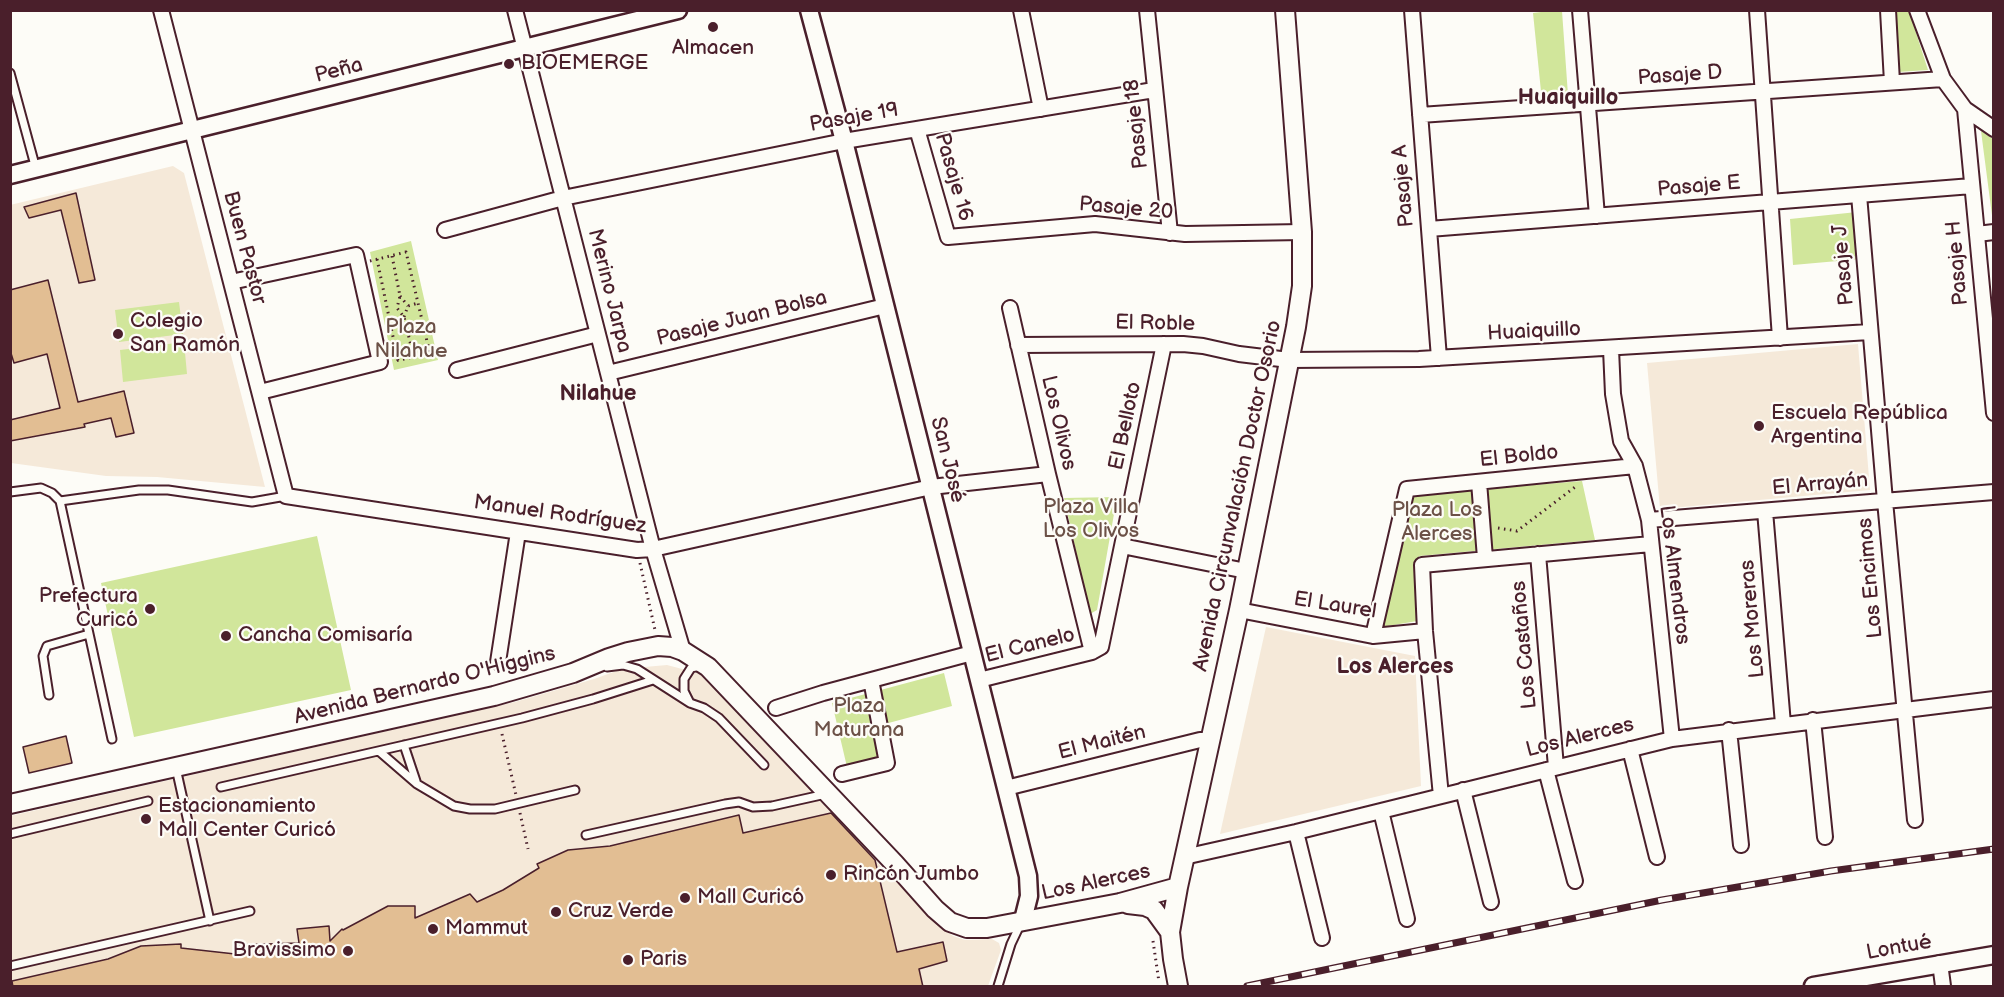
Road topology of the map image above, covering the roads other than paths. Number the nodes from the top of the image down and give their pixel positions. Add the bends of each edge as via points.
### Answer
1 (161, 10) edge
2 (515, 10) edge
3 (678, 10) edge
4 (809, 10) edge
5 (1021, 10) edge
6 (1147, 10) edge
7 (1285, 10) edge
8 (1412, 10) edge
9 (1580, 10) edge
10 (1757, 10) edge
11 (1888, 10) edge
12 (1917, 10) edge
13 (525, 48) junction
14 (10, 73) edge
15 (1942, 79) junction
16 (1892, 82) junction
17 (1154, 90) junction
18 (1762, 91) junction
19 (1588, 103) junction
20 (1041, 109) junction
21 (1965, 109) junction
22 (1420, 115) junction
23 (917, 129) junction
24 (1994, 129) edge
25 (192, 130) junction
26 (844, 141) junction
27 (36, 169) junction
28 (10, 175) edge
29 (1972, 186) junction
30 (1859, 195) junction
31 (563, 198) junction
32 (1770, 202) junction
33 (1597, 216) junction
34 (1429, 229) junction
35 (445, 230) dead end
36 (1302, 232) junction
37 (1994, 232) edge
38 (1170, 233) junction
39 (1977, 234) junction
40 (948, 237) joint
41 (231, 282) junction
42 (885, 306) junction
43 (1010, 308) dead end
44 (1870, 332) junction
45 (598, 334) junction
46 (1780, 338) junction
47 (1164, 344) junction
48 (1018, 345) junction
49 (1611, 349) junction
50 (1439, 358) junction
51 (1289, 360) junction
52 (457, 370) dead end
53 (608, 373) junction
54 (260, 392) junction
55 (1994, 413) edge
56 (1635, 466) junction
57 (1048, 474) junction
58 (1479, 482) junction
59 (931, 487) junction
60 (10, 492) edge
61 (1994, 492) edge
62 (286, 496) junction
63 (60, 501) junction
64 (1885, 501) junction
65 (1765, 511) junction
66 (1649, 520) junction
67 (518, 532) junction
68 (1651, 544) junction
69 (1122, 546) junction
70 (653, 549) junction
71 (1538, 554) junction
72 (1485, 558) junction
73 (1246, 571) junction
74 (1239, 609) junction
75 (1425, 631) junction
76 (89, 634) junction
77 (1373, 636) junction
78 (683, 651) junction
79 (1092, 652) junction
80 (972, 653) junction
81 (498, 662) dead end
82 (708, 667) junction
83 (573, 673) junction
84 (653, 680) junction
85 (871, 680) junction
86 (979, 680) junction
87 (49, 695) dead end
88 (1993, 699) edge
89 (690, 703) junction
90 (776, 708) dead end
91 (1905, 710) junction
92 (1813, 720) junction
93 (1783, 724) junction
94 (1729, 730) junction
95 (112, 739) dead end
96 (1672, 739) junction
97 (1209, 740) junction
98 (404, 745) junction
99 (1630, 749) junction
100 (380, 752) junction
101 (764, 765) dead end
102 (176, 768) junction
103 (1551, 769) junction
104 (842, 774) dead end
105 (417, 784) junction
106 (221, 787) dead end
107 (1006, 788) junction
108 (575, 790) dead end
109 (1463, 790) junction
110 (829, 793) junction
111 (1441, 796) junction
112 (148, 801) dead end
113 (10, 804) edge
114 (1381, 811) junction
115 (1915, 820) dead end
116 (1296, 832) junction
117 (10, 834) edge
118 (586, 835) dead end
119 (1825, 837) dead end
120 (1741, 844) dead end
121 (1184, 857) junction
122 (1657, 857) dead end
123 (1575, 881) dead end
124 (1178, 887) junction
125 (1491, 902) dead end
126 (1120, 903) junction
127 (250, 911) dead end
128 (1407, 919) dead end
129 (210, 921) junction
130 (1023, 921) junction
131 (1170, 932) junction
132 (1322, 938) dead end
133 (1994, 954) edge
134 (1940, 963) junction
135 (10, 966) edge
136 (998, 987) edge
137 (1178, 987) edge
138 (1813, 987) edge
139 (1943, 987) edge

1 - 25 street, Buen Pastor
2 - 13 street, Merino Jarpa
3 - 13 street, Peña
4 - 26 street, San José
5 - 20 street
6 - 17 street, Pasaje 18
7 - 36 main road, Avenida Circunvalación Doctor Osorio
8 - 22 street, Pasaje A
9 - 19 street
10 - 18 street
11 - 16 street
12 - 15 street
13 - 25 street, Peña
13 - 31 street, Merino Jarpa
14 - 27 lane
15 - 16 street, Pasaje D
15 - 21 street
16 - 18 street, Pasaje D
17 - 20 street, Pasaje 19
17 - 38 street, Pasaje 18
18 - 19 street, Pasaje D
18 - 32 street
19 - 22 street, Pasaje D
19 - 33 street
20 - 23 street, Pasaje 19
21 - 24 street
21 - 29 street, Pasaje H
22 - 34 street, Pasaje A
23 - 26 street, Pasaje 19
23 - 40 street, Pasaje 16
25 - 27 street, Peña
25 - 41 street, Buen Pastor
26 - 31 street, Pasaje 19
26 - 42 street, San José
27 - 28 street, Peña
29 - 30 street, Pasaje E
29 - 39 street, Pasaje H
30 - 32 street, Pasaje E
30 - 44 street, Pasaje J
31 - 35 street, Pasaje 19
31 - 45 street, Merino Jarpa
32 - 33 street, Pasaje E
32 - 46 street
33 - 34 street, Pasaje E
34 - 50 street, Pasaje A
36 - 38 street, Pasaje 20
36 - 51 main road, Avenida Circunvalación Doctor Osorio via 1302,286
37 - 39 street
38 - 40 street, Pasaje 20 via 1079,224
39 - 55 street, Pasaje H
41 - 54 street, Buen Pastor
41 - 54 street via 357,259 380,362
42 - 53 street, Pasaje Juan Bolsa
42 - 59 street, San José
43 - 48 street, Los Olivos
44 - 46 street, Huaiquillo
44 - 64 street, Los Encimos
45 - 52 street
45 - 53 street, Merino Jarpa
46 - 49 street, Huaiquillo
47 - 48 street, El Roble
47 - 51 street, El Roble
47 - 69 street, El Belloto
48 - 57 street, Los Olivos
49 - 50 street, Huaiquillo
49 - 56 street, Los Almendros via 1621,441
50 - 51 street, Huaiquillo
51 - 73 main road, Avenida Circunvalación Doctor Osorio
53 - 70 street, Merino Jarpa
54 - 62 street, Buen Pastor
56 - 58 street, El Boldo
56 - 66 street, Los Almendros
57 - 59 street, Manuel Rodríguez
57 - 79 street, Los Olivos
58 - 72 street
58 - 77 street, El Boldo via 1407,489
59 - 70 street, Manuel Rodríguez
59 - 80 street, San José
60 - 63 lane via 41,488
61 - 64 street, El Arrayán
62 - 63 lane via 252,502 140,490
62 - 67 street, Manuel Rodríguez
63 - 76 lane
64 - 65 street, El Arrayán
64 - 91 street, Los Encimos
65 - 66 street, El Arrayán
65 - 93 street, Los Moreras
66 - 68 street, Los Almendros
67 - 70 street, Manuel Rodríguez
67 - 81 street
68 - 71 street
68 - 96 street, Los Almendros
69 - 73 street
69 - 79 street, El Belloto via 1101,647
70 - 78 street, Merino Jarpa
71 - 72 street
71 - 103 street, Los Castaños
72 - 75 street via 1422,565
73 - 74 main road, Avenida Circunvalación Doctor Osorio
74 - 77 street, El Laurel
74 - 97 main road, Avenida Circunvalación Doctor Osorio
75 - 77 street, El Laurel
75 - 111 street
76 - 87 lane via 47,646 44,656
76 - 95 lane
78 - 82 main road, Avenida Bernardo O'Higgins
78 - 83 main road, Avenida Bernardo O'Higgins via 658,646 628,652
79 - 86 street, El Canelo
80 - 85 street
80 - 86 street, San José
82 - 89 lane via 687,672 683,686
82 - 110 main road, Avenida Bernardo O'Higgins
83 - 84 lane via 629,665
83 - 102 main road, Avenida Bernardo O'Higgins via 494,696
84 - 89 lane
84 - 98 lane via 584,702
85 - 90 street
85 - 104 street via 887,763
86 - 107 street, San José
88 - 91 street, Los Alerces
89 - 101 lane via 719,717
91 - 92 street, Los Alerces
91 - 115 street, Los Encimos
92 - 93 street, Los Alerces
92 - 119 street
93 - 94 street, Los Alerces
94 - 96 street, Los Alerces
94 - 120 street
96 - 99 street, Los Alerces
97 - 107 street, El Maitén
97 - 121 main road, Avenida Circunvalación Doctor Osorio
98 - 100 lane
98 - 105 lane
99 - 103 street, Los Alerces
99 - 122 street
100 - 105 lane
100 - 106 lane
102 - 113 main road, Avenida Bernardo O'Higgins
102 - 129 lane
103 - 109 street, Los Alerces
103 - 123 street, Los Castaños
105 - 108 lane via 454,806 470,809 495,809
107 - 130 street, San José via 1028,876 1029,896
109 - 111 street, Los Alerces
109 - 125 street
110 - 118 lane via 772,806 725,804
110 - 130 main road, Avenida Bernardo O'Higgins via 950,922 975,929
111 - 114 street, Los Alerces
112 - 117 lane
114 - 116 street, Los Alerces
114 - 128 street
116 - 121 street, Los Alerces
116 - 132 street
121 - 124 main road, Avenida Circunvalación Doctor Osorio
124 - 126 main road, Los Alerces
124 - 131 main road, Avenida Circunvalación Doctor Osorio
126 - 130 main road, Los Alerces
126 - 131 main road via 1154,910
127 - 129 lane
129 - 135 lane
130 - 136 lane via 1011,944
131 - 137 main road, Avenida Circunvalación Doctor Osorio
133 - 134 street, Lontué
134 - 138 street, Lontué
134 - 139 street

